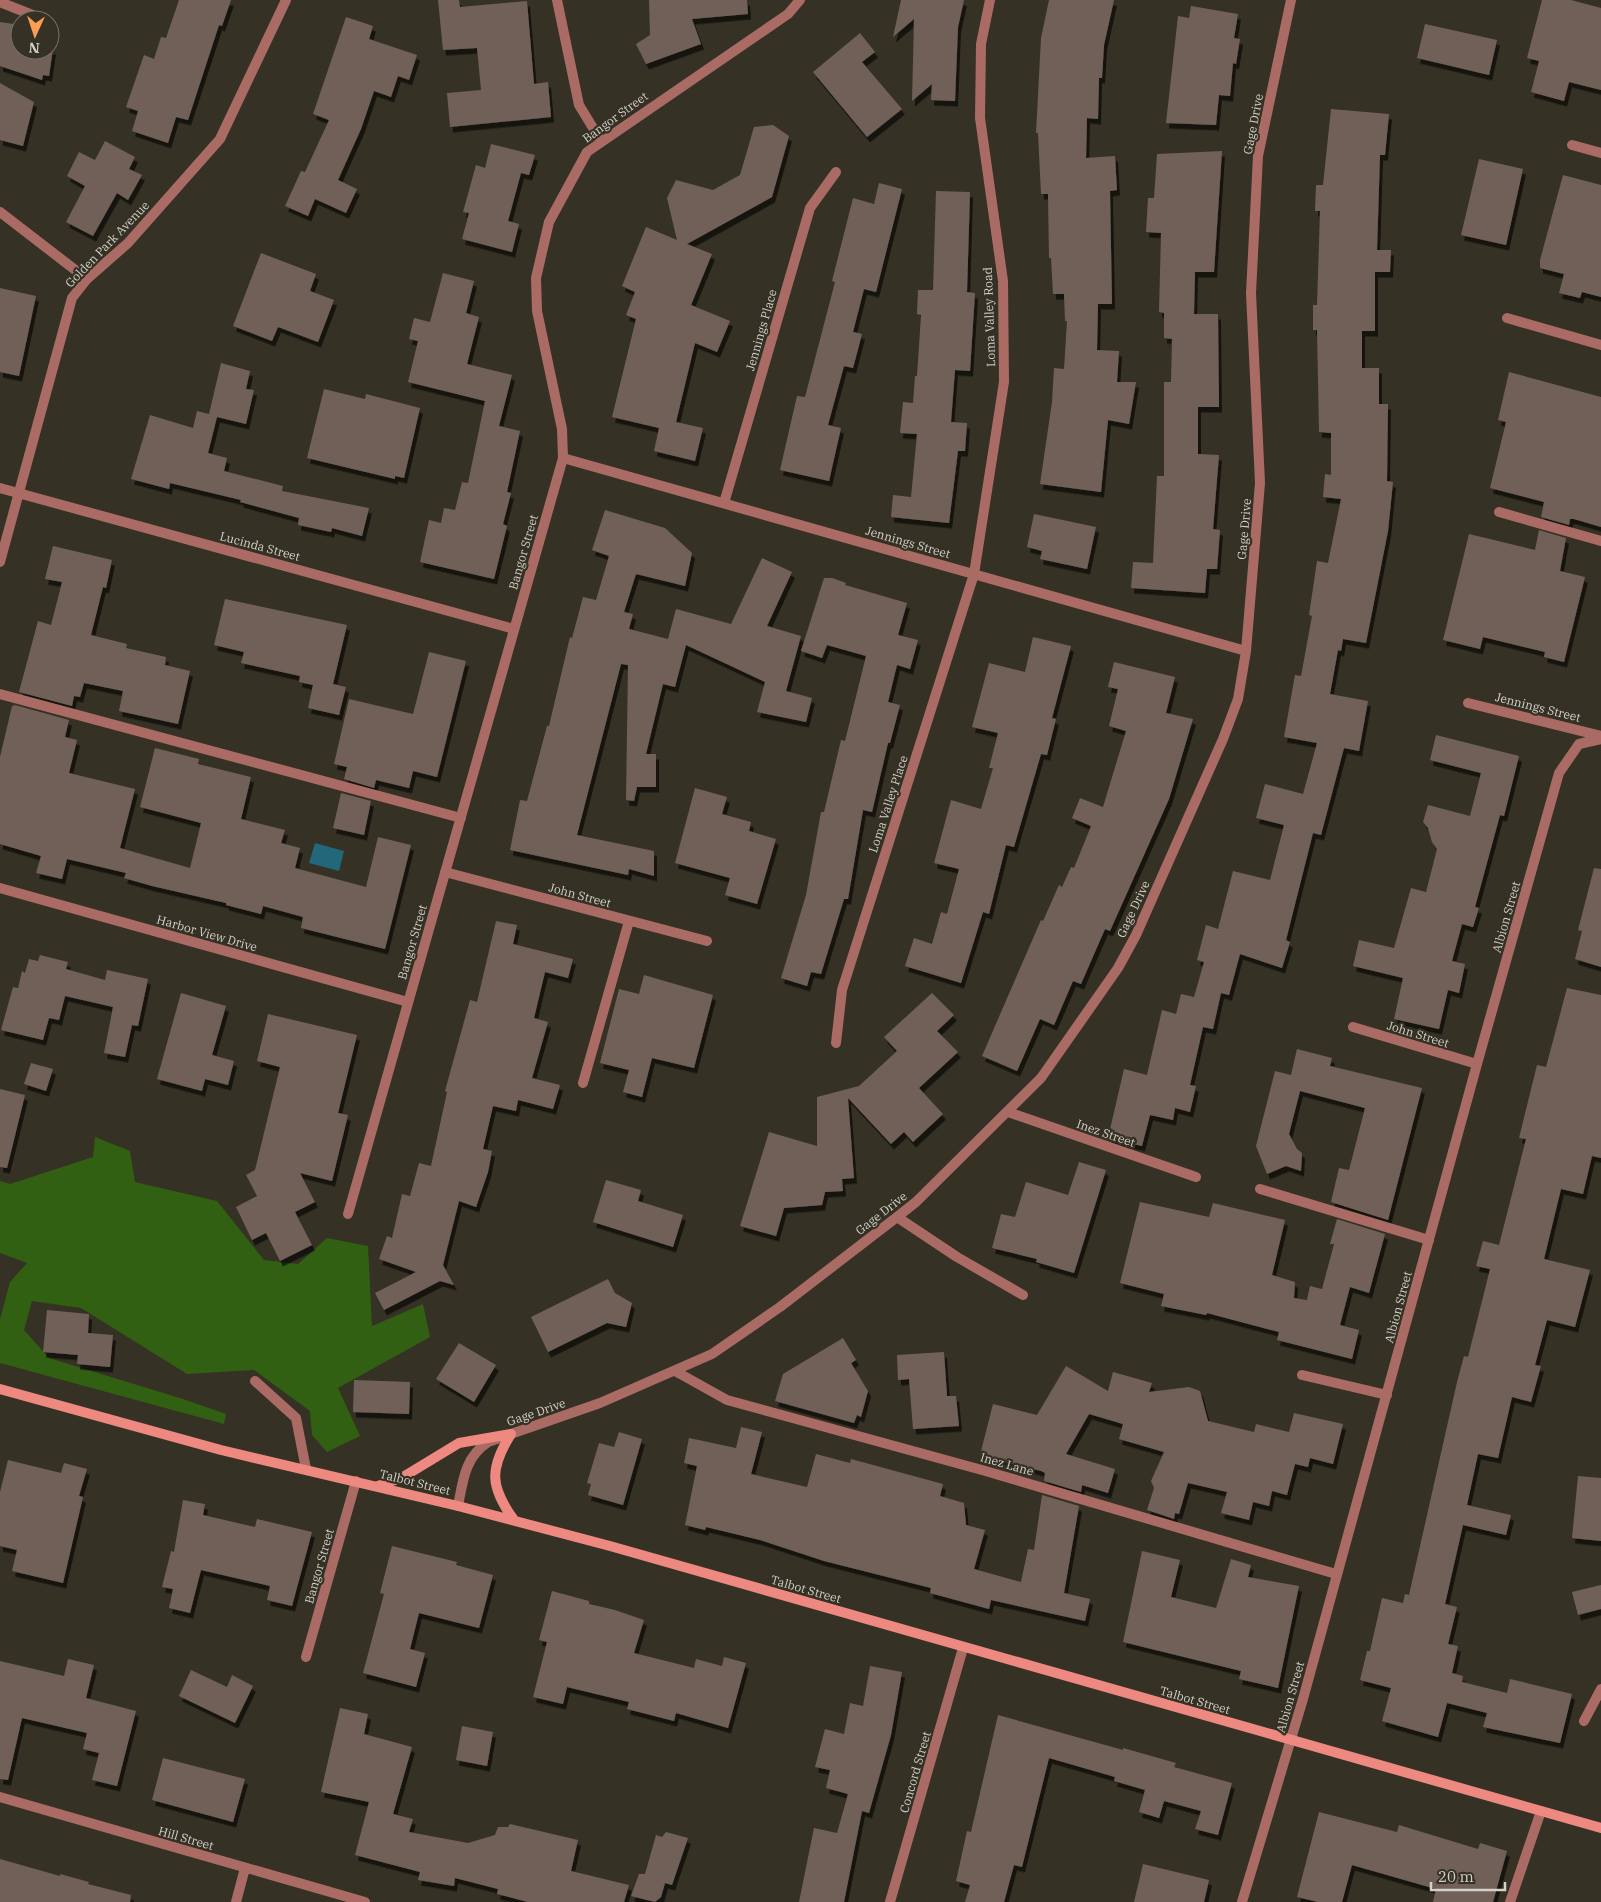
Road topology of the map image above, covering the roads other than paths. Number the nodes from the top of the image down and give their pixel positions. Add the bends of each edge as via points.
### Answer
1 (286, 0) edge
2 (557, 0) edge
3 (800, 0) edge
4 (990, 0) edge
5 (1291, 0) edge
6 (0, 2) edge
7 (20, 10) edge
8 (601, 140) junction
9 (1572, 145) dead end
10 (1601, 153) edge
11 (836, 172) dead end
12 (0, 212) edge
13 (87, 279) junction
14 (1507, 318) dead end
15 (1601, 345) edge
16 (563, 458) junction
17 (0, 488) edge
18 (19, 493) junction
19 (724, 503) junction
20 (1499, 512) dead end
21 (1601, 541) edge
22 (0, 562) edge
23 (974, 574) junction
24 (514, 629) junction
25 (1246, 651) junction
26 (0, 694) edge
27 (1468, 702) dead end
28 (1601, 737) edge
29 (461, 818) junction
30 (445, 872) junction
31 (0, 888) edge
32 (629, 920) junction
33 (708, 942) dead end
34 (408, 1002) junction
35 (1353, 1027) dead end
36 (836, 1043) dead end
37 (1477, 1064) junction
38 (583, 1083) dead end
39 (1008, 1112) junction
40 (1196, 1177) dead end
41 (1260, 1189) dead end
42 (348, 1214) dead end
43 (897, 1217) junction
44 (1429, 1240) junction
45 (1023, 1295) dead end
46 (674, 1372) junction
47 (1302, 1375) dead end
48 (255, 1382) dead end
49 (0, 1389) edge
50 (1387, 1395) junction
51 (511, 1434) junction
52 (306, 1469) junction
53 (356, 1481) junction
54 (377, 1486) junction
55 (458, 1506) junction
56 (514, 1520) junction
57 (1336, 1574) junction
58 (963, 1648) junction
59 (306, 1657) dead end
60 (1601, 1689) edge
61 (1584, 1721) dead end
62 (1290, 1739) junction
63 (0, 1797) edge
64 (1541, 1811) junction
65 (1601, 1828) edge
66 (245, 1868) junction
67 (236, 1902) edge
68 (365, 1902) edge
69 (890, 1902) edge
70 (1242, 1902) edge
71 (1510, 1902) edge

1 - 13 street, Golden Park Avenue via 220,139 128,243
2 - 8 street via 579,105
3 - 8 street, Bangor Street via 788,14
4 - 23 street, Loma Valley Road via 982,44 980,118 1003,280 1004,382
5 - 25 street, Gage Drive via 1258,156 1251,294 1260,483
6 - 7 street
8 - 16 street, Bangor Street via 587,152 549,222 536,278 537,311 562,429
9 - 10 street
11 - 19 street, Jennings Place via 810,208
12 - 13 street
13 - 18 street, Golden Park Avenue via 72,298
14 - 15 street
16 - 19 street, Jennings Street
16 - 24 street, Bangor Street
17 - 18 street, Lucinda Street
18 - 22 street, Golden Park Avenue
18 - 24 street, Lucinda Street
19 - 23 street, Jennings Street
20 - 21 street
23 - 25 street, Jennings Street
23 - 36 street, Loma Valley Place via 842,990
24 - 29 street, Bangor Street
25 - 39 street, Gage Drive via 1238,699 1223,739 1136,935 1118,968 1041,1078
26 - 29 street
27 - 28 street, Jennings Street
28 - 37 street, Albion Street via 1579,744 1559,773
29 - 30 street, Bangor Street
30 - 32 street, John Street
30 - 34 street, Bangor Street
31 - 34 street, Harbor View Drive
32 - 33 street, John Street
32 - 38 street
34 - 42 street, Bangor Street
35 - 37 street, John Street
37 - 44 street, Albion Street
39 - 40 street, Inez Street
39 - 43 street, Gage Drive
41 - 44 street
43 - 45 street
43 - 46 street, Gage Drive via 780,1307 712,1354
44 - 50 street, Albion Street
46 - 51 street, Gage Drive via 600,1403
46 - 57 street, Inez Lane via 727,1400 982,1470
47 - 50 street
48 - 52 street via 296,1418
49 - 52 main road, Talbot Street via 221,1450
50 - 57 street, Albion Street
51 - 54 main road via 459,1443 403,1477
51 - 55 street, Gage Drive via 476,1450 468,1466
51 - 56 main road via 497,1458 493,1474 497,1492
52 - 53 main road, Talbot Street
53 - 54 main road, Talbot Street
53 - 59 street, Bangor Street
54 - 55 main road, Talbot Street
55 - 56 main road, Talbot Street
56 - 58 main road, Talbot Street
57 - 62 street, Albion Street
58 - 62 main road, Talbot Street
58 - 69 street, Concord Street
60 - 61 street
62 - 64 main road, Talbot Street
62 - 70 street, Albion Street
63 - 66 street, Hill Street
64 - 65 main road, Talbot Street
64 - 71 street
66 - 67 street
66 - 68 street, Hill Street

